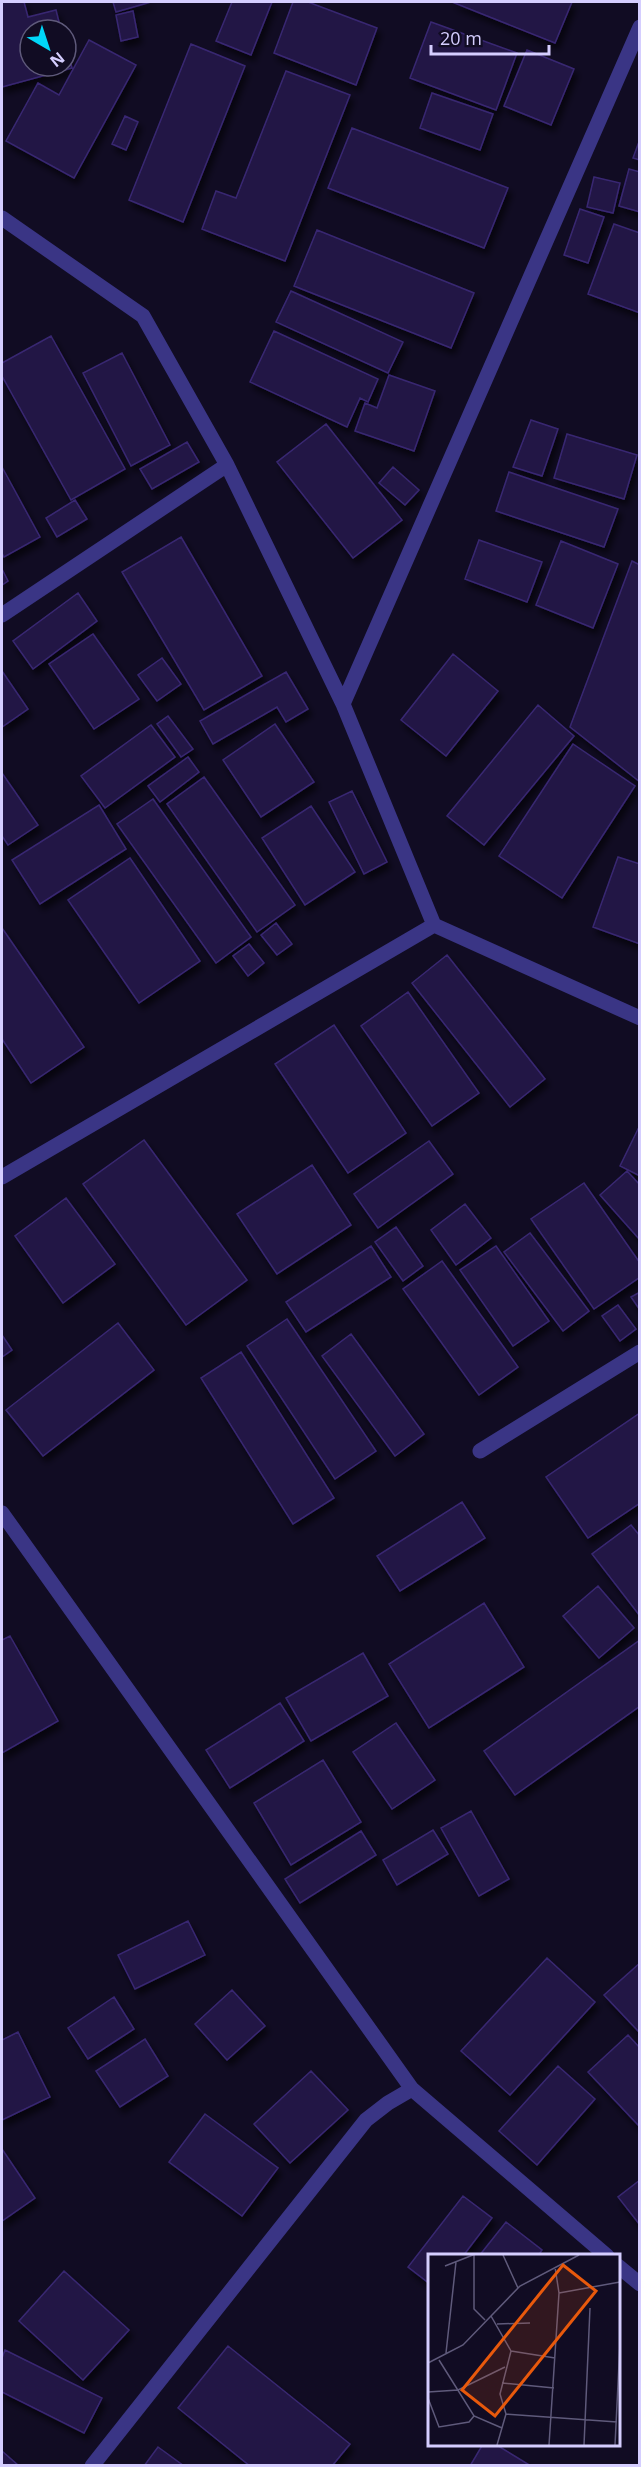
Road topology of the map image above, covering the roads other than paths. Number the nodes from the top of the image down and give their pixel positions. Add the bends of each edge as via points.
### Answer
1 (639, 27) edge
2 (2, 218) edge
3 (227, 465) junction
4 (2, 615) edge
5 (344, 704) junction
6 (434, 926) junction
7 (639, 1018) edge
8 (2, 1177) edge
9 (639, 1352) edge
10 (480, 1451) dead end
11 (2, 1513) edge
12 (412, 2089) junction
13 (605, 2254) edge
14 (620, 2268) edge
15 (639, 2284) edge
16 (92, 2466) edge

1 - 5 street
2 - 3 street via 143,316
3 - 4 street
3 - 5 street
5 - 6 street
6 - 7 street
6 - 8 street
9 - 10 street
11 - 12 street
12 - 13 street
12 - 16 street via 366,2120
14 - 15 street

